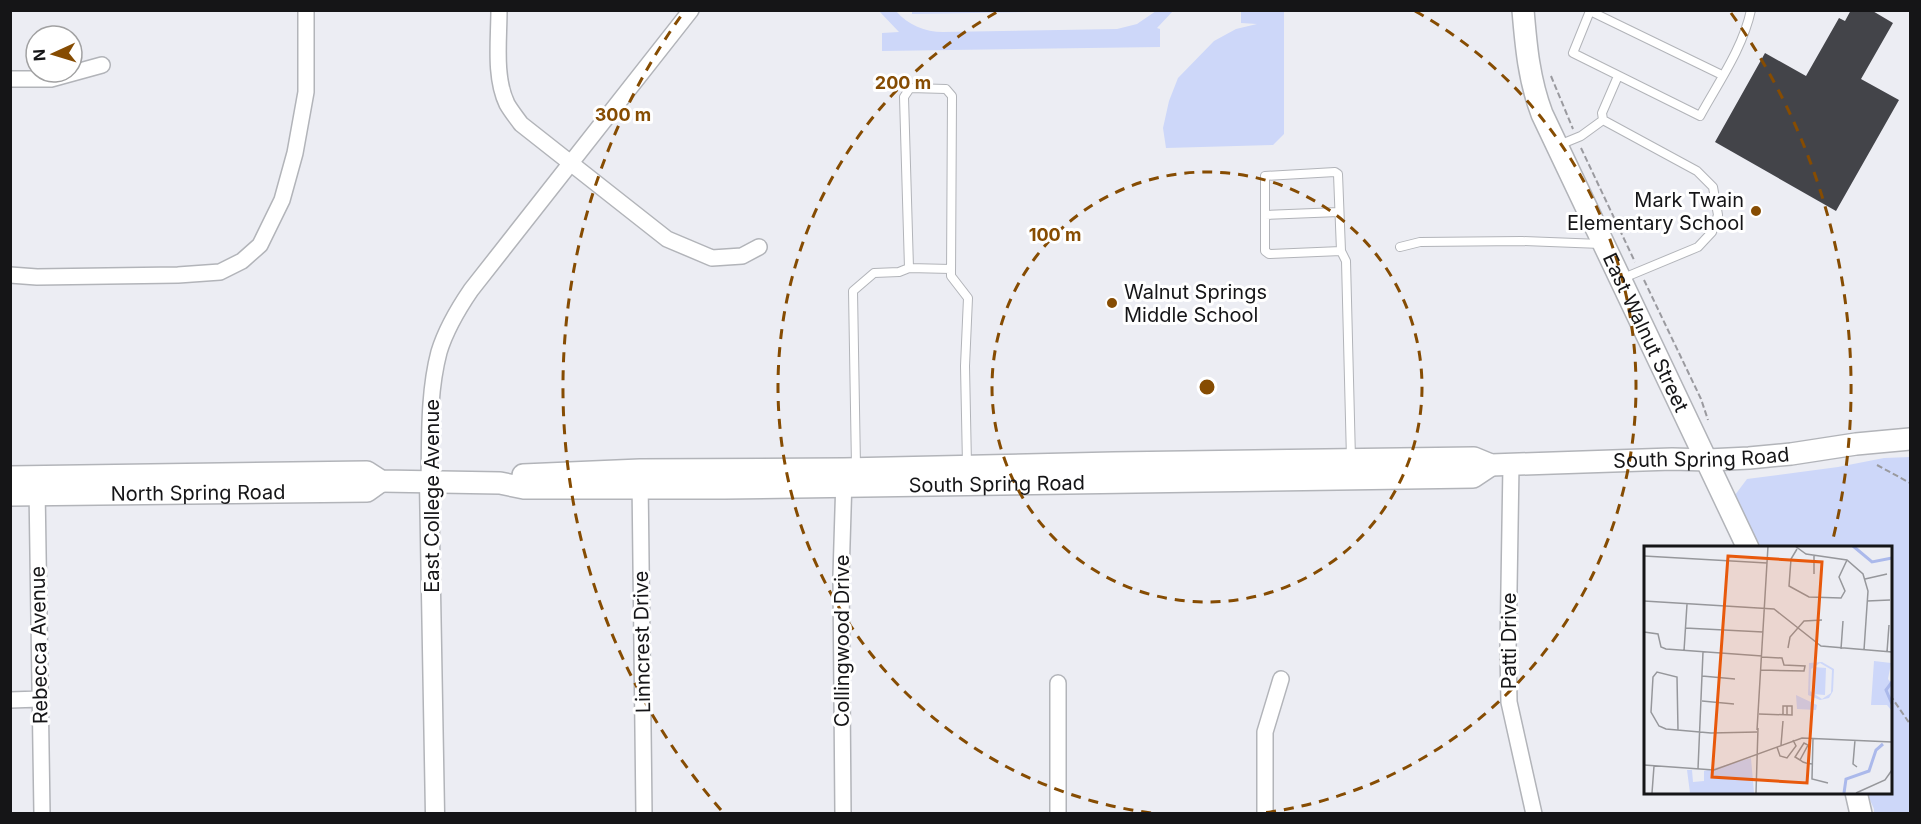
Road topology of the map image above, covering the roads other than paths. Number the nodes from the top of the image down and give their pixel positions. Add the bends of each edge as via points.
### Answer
1 (306, 10) edge
2 (499, 10) edge
3 (691, 10) edge
4 (1523, 10) edge
5 (1751, 10) edge
6 (102, 65) dead end
7 (1722, 75) junction
8 (1618, 76) junction
9 (10, 79) edge
10 (1603, 120) junction
11 (1556, 146) junction
12 (571, 163) junction
13 (1339, 212) junction
14 (1265, 215) junction
15 (1603, 244) junction
16 (759, 247) dead end
17 (1400, 247) dead end
18 (1341, 251) junction
19 (909, 268) junction
20 (951, 269) junction
21 (10, 275) edge
22 (1620, 279) junction
23 (1911, 440) edge
24 (1707, 460) junction
25 (1501, 465) junction
26 (1352, 470) junction
27 (963, 472) junction
28 (848, 474) junction
29 (10, 477) edge
30 (640, 479) junction
31 (429, 482) junction
32 (37, 486) junction
33 (10, 495) edge
34 (1748, 546) edge
35 (1281, 679) dead end
36 (1058, 683) dead end
37 (40, 699) junction
38 (10, 700) edge
39 (1856, 794) edge
40 (42, 813) edge
41 (435, 813) edge
42 (644, 813) edge
43 (843, 813) edge
44 (1058, 813) edge
45 (1265, 813) edge
46 (1534, 813) edge
47 (1861, 813) edge

1 - 21 street via 306,92 295,153 282,200 260,245 242,261 220,272
2 - 12 street via 499,68 507,104 521,124
3 - 12 street, East College Avenue
4 - 11 main road, East Walnut Street via 1530,74
5 - 7 lane
6 - 9 street via 51,79
7 - 8 lane via 1700,116
7 - 8 lane via 1590,11 1573,53
8 - 10 lane via 1602,113
10 - 11 lane via 1581,136
10 - 22 lane via 1697,171 1713,188 1718,215 1712,232 1698,246
11 - 15 main road, East Walnut Street
12 - 16 street via 676,243 712,258 741,256
12 - 31 street, East College Avenue via 453,317 439,351 432,391
13 - 14 lane
13 - 14 lane via 1335,172 1265,176
13 - 18 lane
14 - 18 lane via 1267,253
15 - 17 lane via 1420,242
15 - 22 main road, East Walnut Street
18 - 26 lane via 1346,261
19 - 20 lane
19 - 20 lane via 904,97 910,88 945,89 952,96
19 - 28 lane via 874,273 853,291
20 - 27 lane via 951,276 968,298
22 - 24 main road, East Walnut Street
23 - 24 main road, South Spring Road
24 - 25 main road, South Spring Road
24 - 34 main road, East Walnut Street
25 - 26 main road, South Spring Road via 1474,458
25 - 46 street, Patti Drive via 1509,702
26 - 27 main road, South Spring Road
27 - 28 main road, South Spring Road
28 - 30 main road, South Spring Road
28 - 43 street, Collingwood Drive via 841,576
29 - 32 main road, North Spring Road
30 - 31 main road, South Spring Road via 516,476 500,483
30 - 42 street, Linncrest Drive
31 - 32 main road, North Spring Road via 381,481 367,472
31 - 41 street, East College Avenue
32 - 33 main road, North Spring Road
32 - 37 street, Rebecca Avenue
35 - 45 street via 1265,732
36 - 44 street
37 - 38 street
37 - 40 street, Rebecca Avenue
39 - 47 main road

